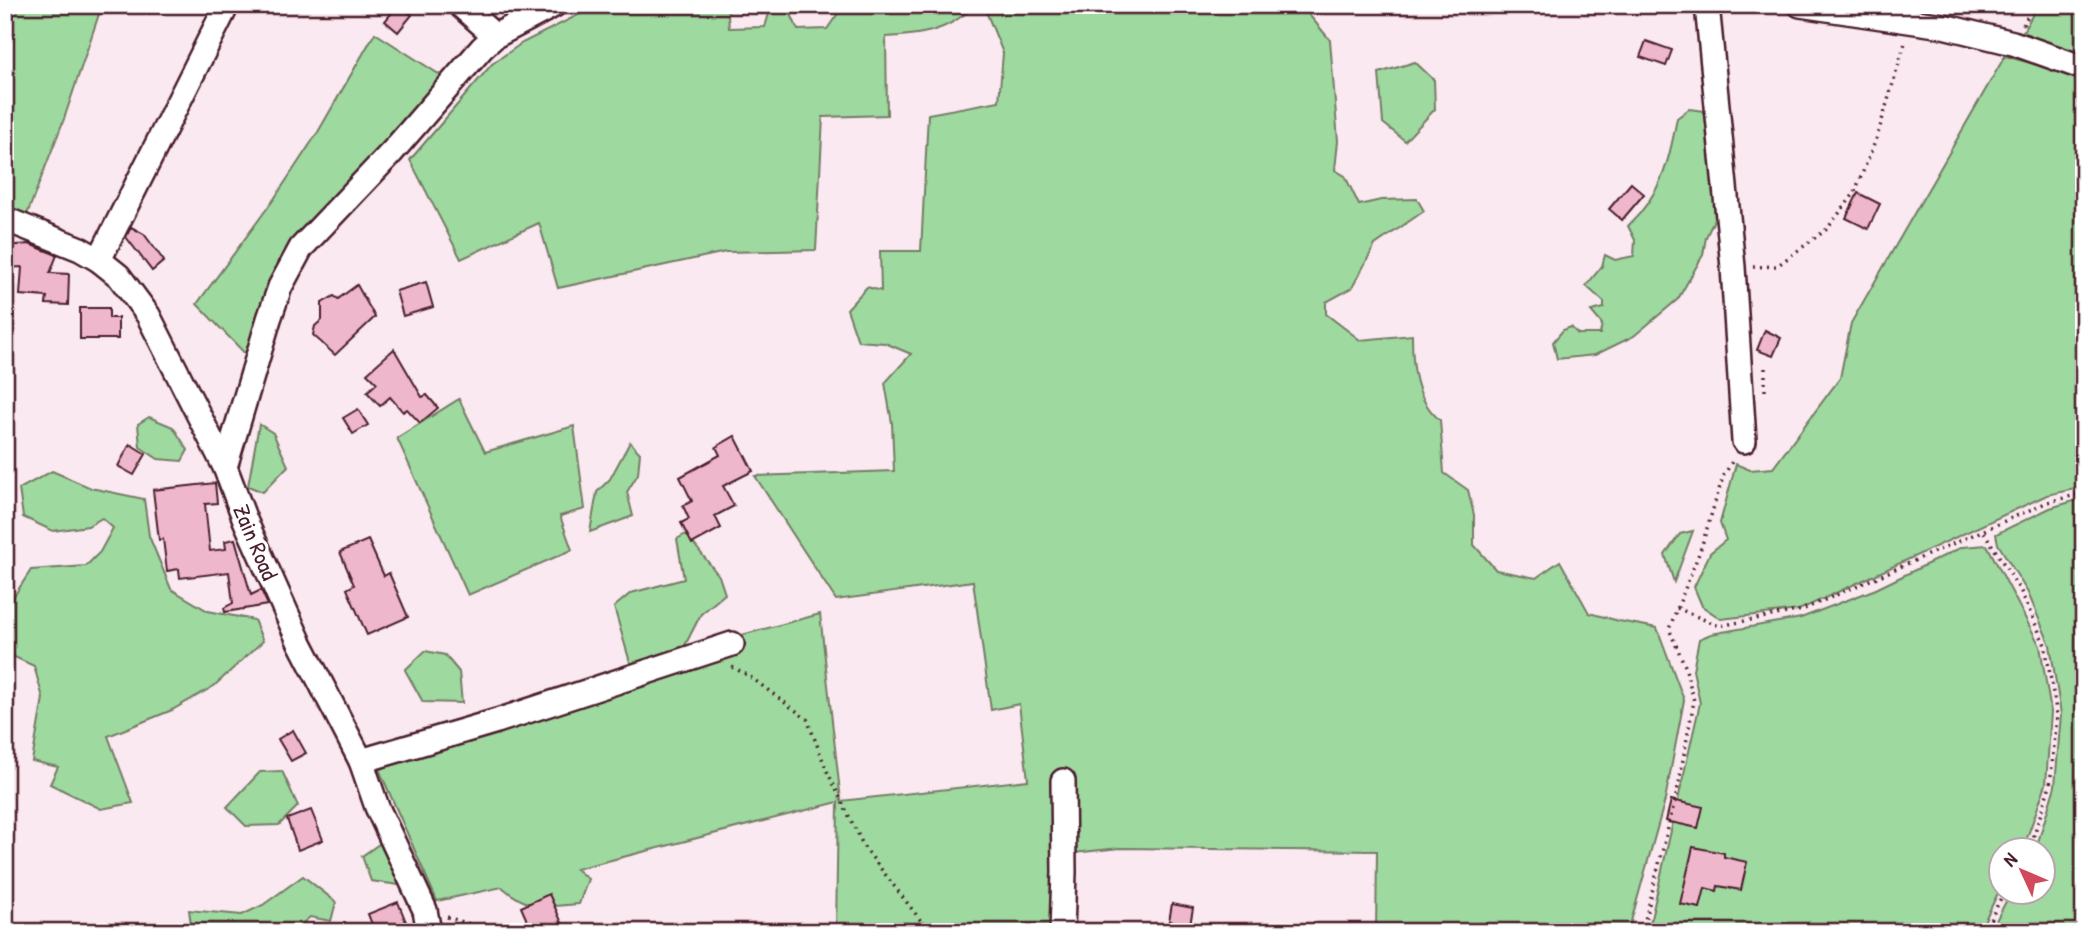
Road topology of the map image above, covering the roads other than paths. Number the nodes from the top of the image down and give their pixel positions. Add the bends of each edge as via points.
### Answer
1 (227, 5) edge
2 (460, 5) edge
3 (554, 5) edge
4 (1707, 5) edge
5 (1800, 5) edge
6 (1913, 13) edge
7 (495, 36) junction
8 (2084, 68) edge
9 (5, 219) edge
10 (99, 260) junction
11 (1744, 440) road end
12 (225, 467) junction
13 (723, 647) road end
14 (361, 761) junction
15 (1063, 782) dead end
16 (427, 921) edge
17 (1062, 932) edge

1 - 10 street
2 - 7 street
3 - 7 street
4 - 11 street via 1733,267
5 - 6 street
6 - 8 street
7 - 12 street via 301,248 280,287
9 - 10 street, Zain Road
10 - 12 street, Zain Road via 119,276 148,315
12 - 14 street, Zain Road via 299,641
13 - 14 street
14 - 16 street, Zain Road
15 - 17 street

